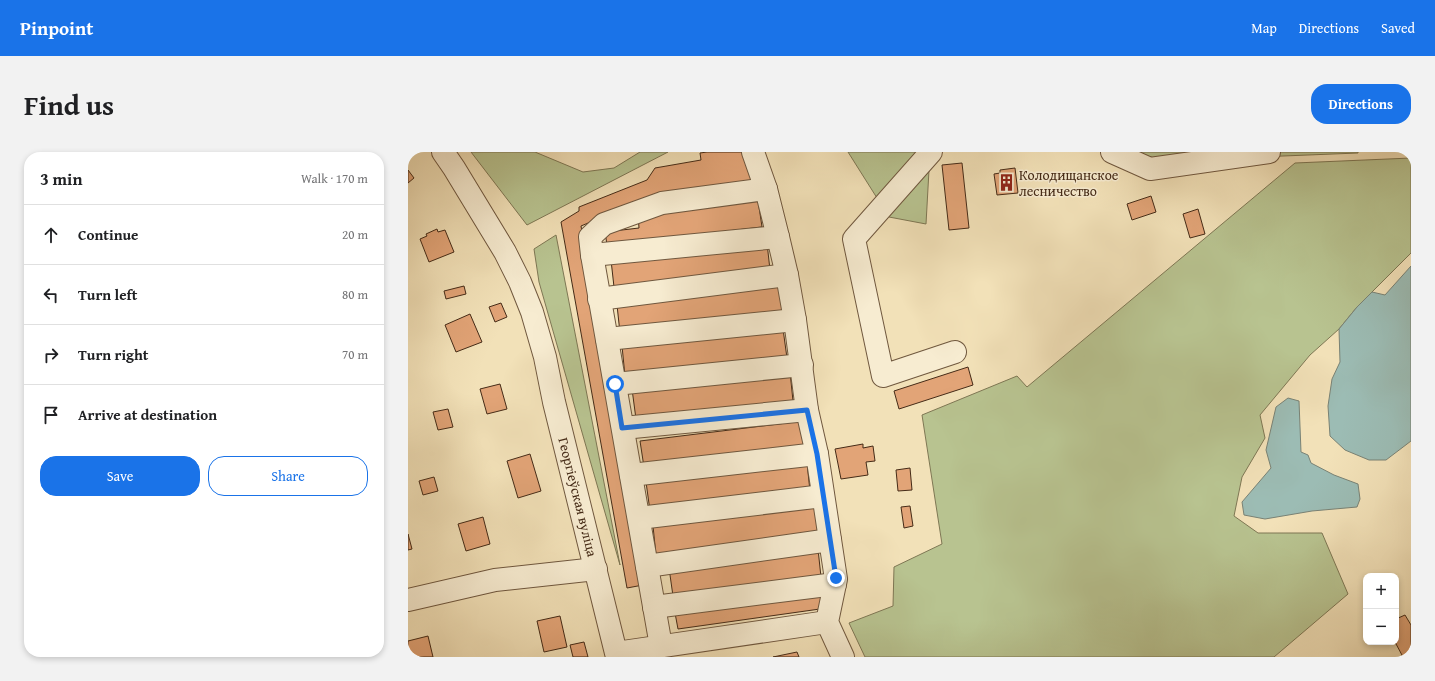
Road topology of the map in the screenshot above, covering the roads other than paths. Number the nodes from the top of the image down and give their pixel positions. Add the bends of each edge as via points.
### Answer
1 (443, 152) edge
2 (753, 152) edge
3 (931, 152) edge
4 (1112, 152) edge
5 (1269, 152) edge
6 (766, 189) junction
7 (778, 237) junction
8 (592, 255) junction
9 (787, 275) junction
10 (600, 299) junction
11 (795, 320) junction
12 (607, 339) junction
13 (955, 352) dead end
14 (802, 365) junction
15 (615, 384) junction
16 (807, 410) junction
17 (622, 428) junction
18 (817, 454) junction
19 (631, 474) junction
20 (823, 496) junction
21 (638, 518) junction
22 (830, 540) junction
23 (647, 566) junction
24 (596, 569) junction
25 (835, 584) junction
26 (408, 600) edge
27 (654, 607) junction
28 (827, 622) junction
29 (661, 646) junction
30 (616, 655) edge
31 (843, 657) edge

1 - 24 street, Георгіеўская вуліца via 505,252 532,312
2 - 6 street
3 - 13 street via 854,239 883,376
4 - 5 street via 1150,169
6 - 7 street
6 - 8 street via 662,203 604,224 590,237
7 - 8 street
7 - 9 street
8 - 10 street
9 - 10 street
9 - 11 street
10 - 12 street
11 - 12 street
11 - 14 street
12 - 15 street
14 - 15 street
14 - 16 street
15 - 17 street
16 - 17 street
16 - 18 street
17 - 19 street
18 - 19 street
18 - 20 street
19 - 21 street
20 - 21 street
20 - 22 street
21 - 23 street
22 - 23 street
22 - 25 street
23 - 27 street
24 - 26 street via 495,580
24 - 30 street, Георгіеўская вуліца
25 - 27 street
25 - 28 street
27 - 29 street
28 - 29 street, Георгіеўская вуліца
28 - 31 street
29 - 30 street, Георгіеўская вуліца

